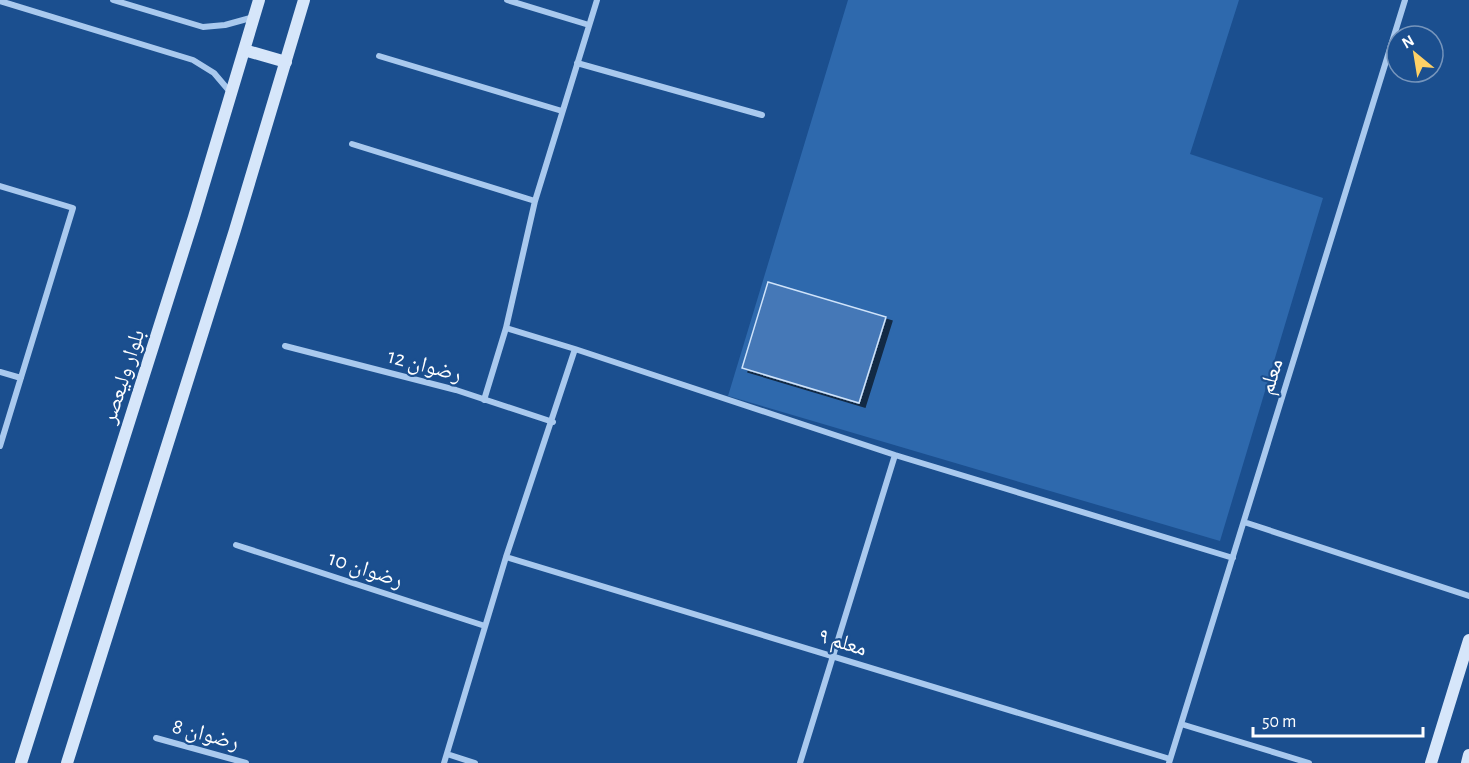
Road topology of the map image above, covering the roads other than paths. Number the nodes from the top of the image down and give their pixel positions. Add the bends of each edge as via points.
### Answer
1 (113, 0) edge
2 (259, 0) edge
3 (304, 0) edge
4 (507, 0) edge
5 (597, 0) edge
6 (1406, 0) edge
7 (0, 1) edge
8 (254, 17) junction
9 (589, 25) junction
10 (244, 50) junction
11 (380, 56) dead end
12 (286, 62) junction
13 (577, 63) junction
14 (231, 93) junction
15 (562, 111) junction
16 (762, 115) dead end
17 (352, 144) dead end
18 (0, 186) edge
19 (535, 201) junction
20 (506, 328) junction
21 (285, 346) dead end
22 (575, 349) junction
23 (0, 372) edge
24 (21, 378) junction
25 (484, 400) junction
26 (552, 422) junction
27 (0, 446) edge
28 (895, 455) junction
29 (1244, 522) junction
30 (236, 545) dead end
31 (506, 557) junction
32 (1233, 558) junction
33 (1469, 596) edge
34 (484, 626) junction
35 (1469, 640) edge
36 (833, 657) junction
37 (1181, 724) junction
38 (156, 738) dead end
39 (447, 754) junction
40 (1469, 755) edge
41 (1169, 761) edge
42 (21, 763) edge
43 (67, 763) edge
44 (246, 763) edge
45 (444, 763) edge
46 (475, 763) edge
47 (800, 763) edge
48 (1309, 763) edge
49 (1431, 763) edge
50 (1467, 763) edge

1 - 8 street via 203,27
2 - 8 main road, بلوار ولیعصر
3 - 12 main road
4 - 9 street
5 - 9 street
6 - 29 street, معلم
7 - 14 street via 194,60
8 - 10 main road, بلوار ولیعصر
9 - 13 street
10 - 12 main road
10 - 14 main road, بلوار ولیعصر
11 - 15 street
12 - 43 main road
13 - 15 street
13 - 16 street
14 - 42 main road, بلوار ولیعصر
15 - 19 street
17 - 19 street
18 - 24 street via 73,208
19 - 20 street
20 - 22 street
20 - 25 street
21 - 25 street, رضوان 12
22 - 26 street
22 - 28 street
23 - 24 street
24 - 27 street
25 - 26 street, رضوان 12
26 - 31 street
28 - 32 street
28 - 36 street
29 - 32 street, معلم
29 - 33 street
30 - 34 street, رضوان 10
31 - 34 street
31 - 36 street, معلم ۹
32 - 37 street, معلم
34 - 39 street
35 - 49 main road
36 - 41 street, معلم ۹
36 - 47 street
37 - 41 street, معلم
37 - 48 street
38 - 44 street, رضوان 8
39 - 45 street
39 - 46 street
40 - 50 main road

